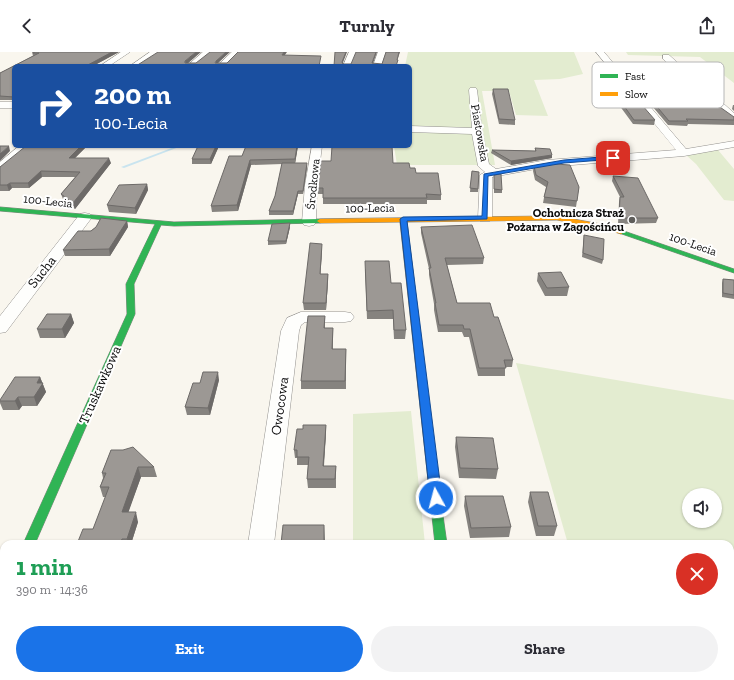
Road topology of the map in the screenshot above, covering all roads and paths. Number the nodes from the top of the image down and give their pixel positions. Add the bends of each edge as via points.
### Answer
1 (126, 52) edge
2 (155, 52) edge
3 (208, 52) edge
4 (236, 52) edge
5 (353, 52) edge
6 (382, 52) edge
7 (600, 52) edge
8 (666, 57) dead end
9 (608, 62) edge
10 (672, 62) edge
11 (107, 64) edge
12 (137, 64) edge
13 (193, 64) edge
14 (222, 64) edge
15 (348, 64) edge
16 (378, 64) edge
17 (472, 90) dead end
18 (0, 105) edge
19 (12, 105) edge
20 (647, 108) edge
21 (723, 108) edge
22 (734, 118) edge
23 (412, 129) edge
24 (477, 131) junction
25 (734, 144) edge
26 (24, 148) edge
27 (317, 148) edge
28 (684, 153) junction
29 (0, 168) edge
30 (494, 173) junction
31 (0, 209) edge
32 (85, 217) junction
33 (485, 218) junction
34 (403, 219) junction
35 (309, 222) junction
36 (158, 224) junction
37 (734, 271) edge
38 (345, 317) dead end
39 (0, 328) edge
40 (31, 540) edge
41 (262, 540) edge
42 (441, 540) edge

1 - 11 street
2 - 12 street
3 - 13 street
4 - 14 street
5 - 15 street
6 - 16 street
7 - 9 street
8 - 10 street
17 - 24 street, Piastowska
18 - 19 street
20 - 28 street
21 - 22 street
23 - 24 street
24 - 30 street, Piastowska via 484,166
25 - 28 street, Piastowska
26 - 29 street
27 - 35 street, Środkowa
28 - 30 street, Piastowska via 564,161
30 - 33 street, Piastowska via 486,175
31 - 32 street, 100-Lecia
32 - 36 street, 100-Lecia
32 - 39 street, Sucha
33 - 34 street, 100-Lecia
33 - 37 street, 100-Lecia via 538,217 606,227
34 - 35 street, 100-Lecia
34 - 42 street
35 - 36 street, 100-Lecia
36 - 40 street, Truskawkowa via 130,284 131,314
38 - 41 street, Owocowa via 301,317 293,322

